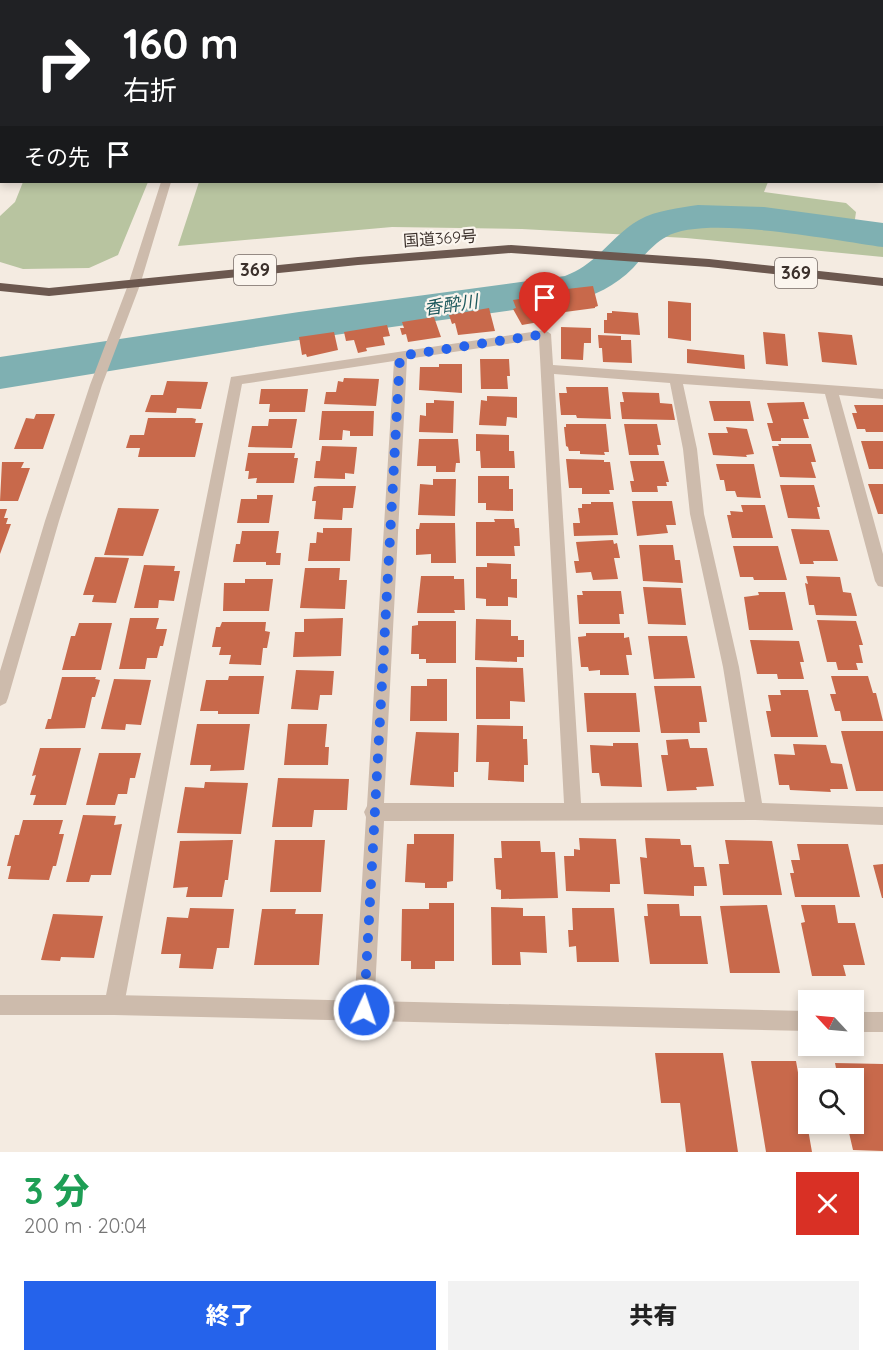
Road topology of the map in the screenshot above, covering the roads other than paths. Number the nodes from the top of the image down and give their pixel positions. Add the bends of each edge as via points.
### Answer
1 (166, 183) edge
2 (883, 282) edge
3 (134, 285) junction
4 (0, 287) edge
5 (400, 356) junction
6 (546, 369) junction
7 (676, 379) junction
8 (831, 391) junction
9 (883, 394) edge
10 (883, 580) edge
11 (0, 698) edge
12 (755, 811) junction
13 (373, 812) junction
14 (573, 813) junction
15 (883, 816) edge
16 (0, 1005) edge
17 (114, 1005) junction
18 (364, 1010) junction
19 (798, 1020) edge
20 (864, 1022) edge
21 (883, 1022) edge

1 - 3 street
2 - 3 highway, 国道369号 / 369 via 709,263 511,249
3 - 4 highway, 国道369号 / 369 via 49,292
3 - 11 street via 96,385
5 - 6 street via 545,334
5 - 13 street
5 - 17 street via 236,380
6 - 7 street
6 - 14 street
7 - 8 street
7 - 12 street via 690,449 697,514 731,667
8 - 9 street
8 - 10 street
12 - 14 street
12 - 15 street
13 - 14 street
13 - 18 street
16 - 17 street
17 - 18 street
18 - 19 street
20 - 21 street

